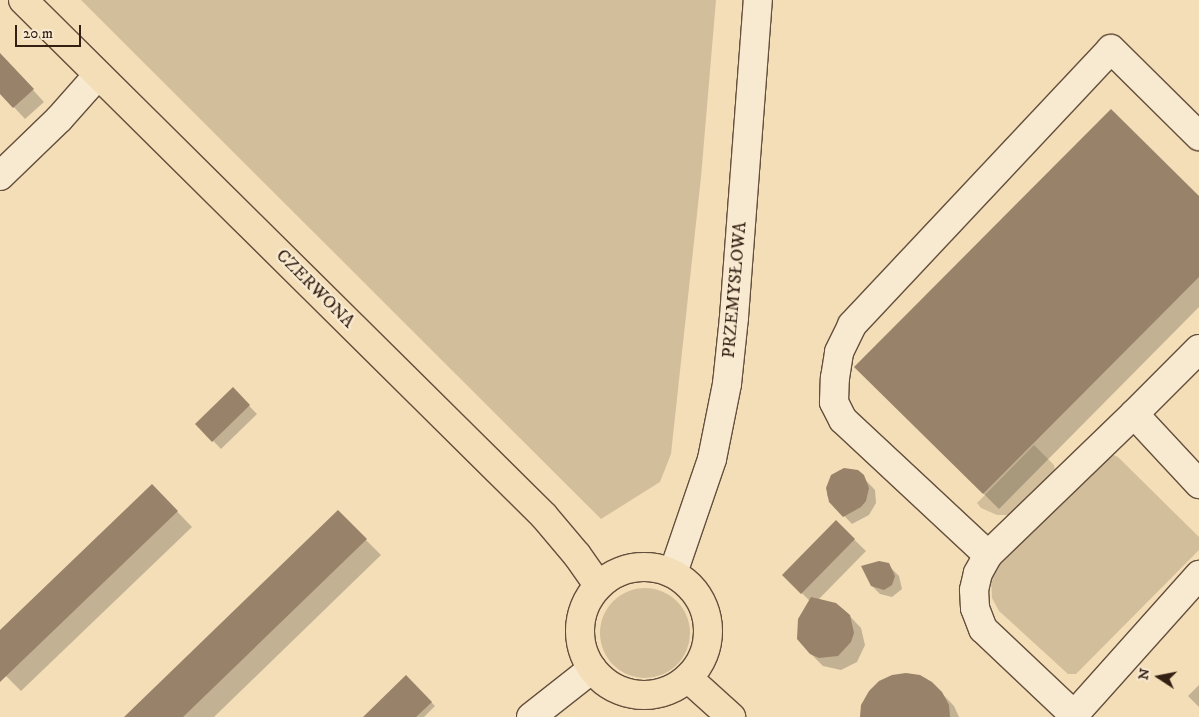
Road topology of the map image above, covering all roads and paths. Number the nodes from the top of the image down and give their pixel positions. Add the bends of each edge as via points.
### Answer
1 (23, 0) edge
2 (758, 0) edge
3 (98, 74) junction
4 (1199, 136) edge
5 (0, 176) edge
6 (1199, 349) edge
7 (1134, 414) junction
8 (1199, 484) edge
9 (988, 555) junction
10 (673, 573) junction
11 (1199, 575) edge
12 (598, 585) junction
13 (592, 669) junction
14 (689, 679) junction
15 (1075, 716) edge
16 (531, 717) edge
17 (730, 717) edge

1 - 3 main road, CZERWONA
2 - 10 street, PRZEMYSŁOWA via 727,384 712,459
3 - 5 street
3 - 12 main road, CZERWONA via 544,516
4 - 9 street via 1111,49 852,325 839,352 835,378 834,402 843,420
6 - 7 street
7 - 8 street
7 - 9 street
9 - 15 street via 974,590 975,608 983,629
10 - 12 main road via 650,567 629,568 609,576
10 - 14 main road via 689,585 702,603 708,624 706,646
11 - 15 street
12 - 13 main road via 584,609 580,630 582,650
13 - 14 main road via 606,683 624,692 644,695 664,692
13 - 16 street
14 - 17 main road

